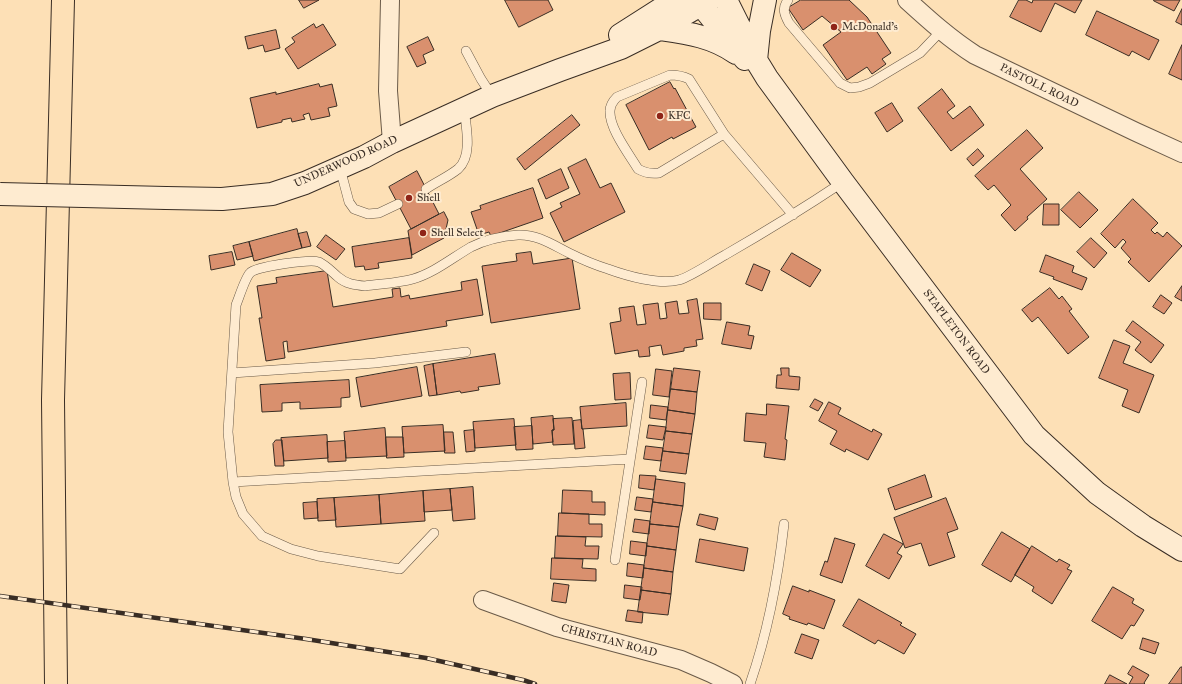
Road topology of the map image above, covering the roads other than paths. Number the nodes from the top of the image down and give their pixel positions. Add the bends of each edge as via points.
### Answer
1 (63, 0) edge
2 (390, 0) edge
3 (675, 0) edge
4 (726, 0) edge
5 (765, 0) edge
6 (788, 0) edge
7 (907, 0) edge
8 (702, 2) edge
9 (658, 29) junction
10 (941, 31) junction
11 (466, 51) dead end
12 (756, 66) junction
13 (560, 70) junction
14 (492, 96) junction
15 (464, 109) junction
16 (724, 134) junction
17 (392, 142) junction
18 (1182, 153) edge
19 (340, 168) junction
20 (843, 182) junction
21 (426, 189) dead end
22 (0, 194) edge
23 (398, 204) dead end
24 (793, 215) junction
25 (466, 352) dead end
26 (232, 373) junction
27 (642, 382) dead end
28 (630, 459) junction
29 (233, 482) junction
30 (784, 524) dead end
31 (434, 533) dead end
32 (1182, 550) edge
33 (615, 560) dead end
34 (483, 600) dead end
35 (56, 684) edge
36 (733, 684) edge
37 (750, 684) edge

1 - 35 highway via 54,400
2 - 17 street via 388,91
3 - 13 main road, UNDERWOOD ROAD
4 - 12 main road, STAPLETON ROAD
5 - 12 main road
6 - 10 lane via 783,11 789,22 840,83 850,88 870,83 920,53
7 - 10 street, PASTOLL ROAD
8 - 9 main road, UNDERWOOD ROAD
8 - 12 main road, STAPLETON ROAD
9 - 12 main road via 698,35 730,48
9 - 13 main road, UNDERWOOD ROAD via 621,48
10 - 18 street, PASTOLL ROAD via 975,55
11 - 14 lane
12 - 20 main road, STAPLETON ROAD
13 - 14 main road, UNDERWOOD ROAD
14 - 15 main road, UNDERWOOD ROAD
15 - 17 main road, UNDERWOOD ROAD
15 - 21 lane via 468,141 463,162 459,168
16 - 16 lane via 659,173 644,173 638,169 613,129 610,110 612,102 617,97 670,75 676,75 688,79
16 - 24 lane
17 - 19 main road, UNDERWOOD ROAD
19 - 22 main road, UNDERWOOD ROAD, bridge via 272,194 222,199
19 - 23 lane via 349,202 354,209 368,214 378,213
20 - 24 lane
20 - 32 main road, STAPLETON ROAD via 1034,435 1097,493 1142,526
24 - 26 lane via 679,280 647,280 609,270 527,235 494,239 472,247 412,279 365,286 348,283 317,261 260,268 250,273 236,305
25 - 26 lane via 375,364
26 - 29 lane via 228,432
27 - 28 lane
28 - 29 lane
28 - 33 lane
29 - 31 lane via 243,514 262,536 292,549 318,556 400,568
30 - 37 lane via 775,586
34 - 36 street, CHRISTIAN ROAD via 557,627 681,660

